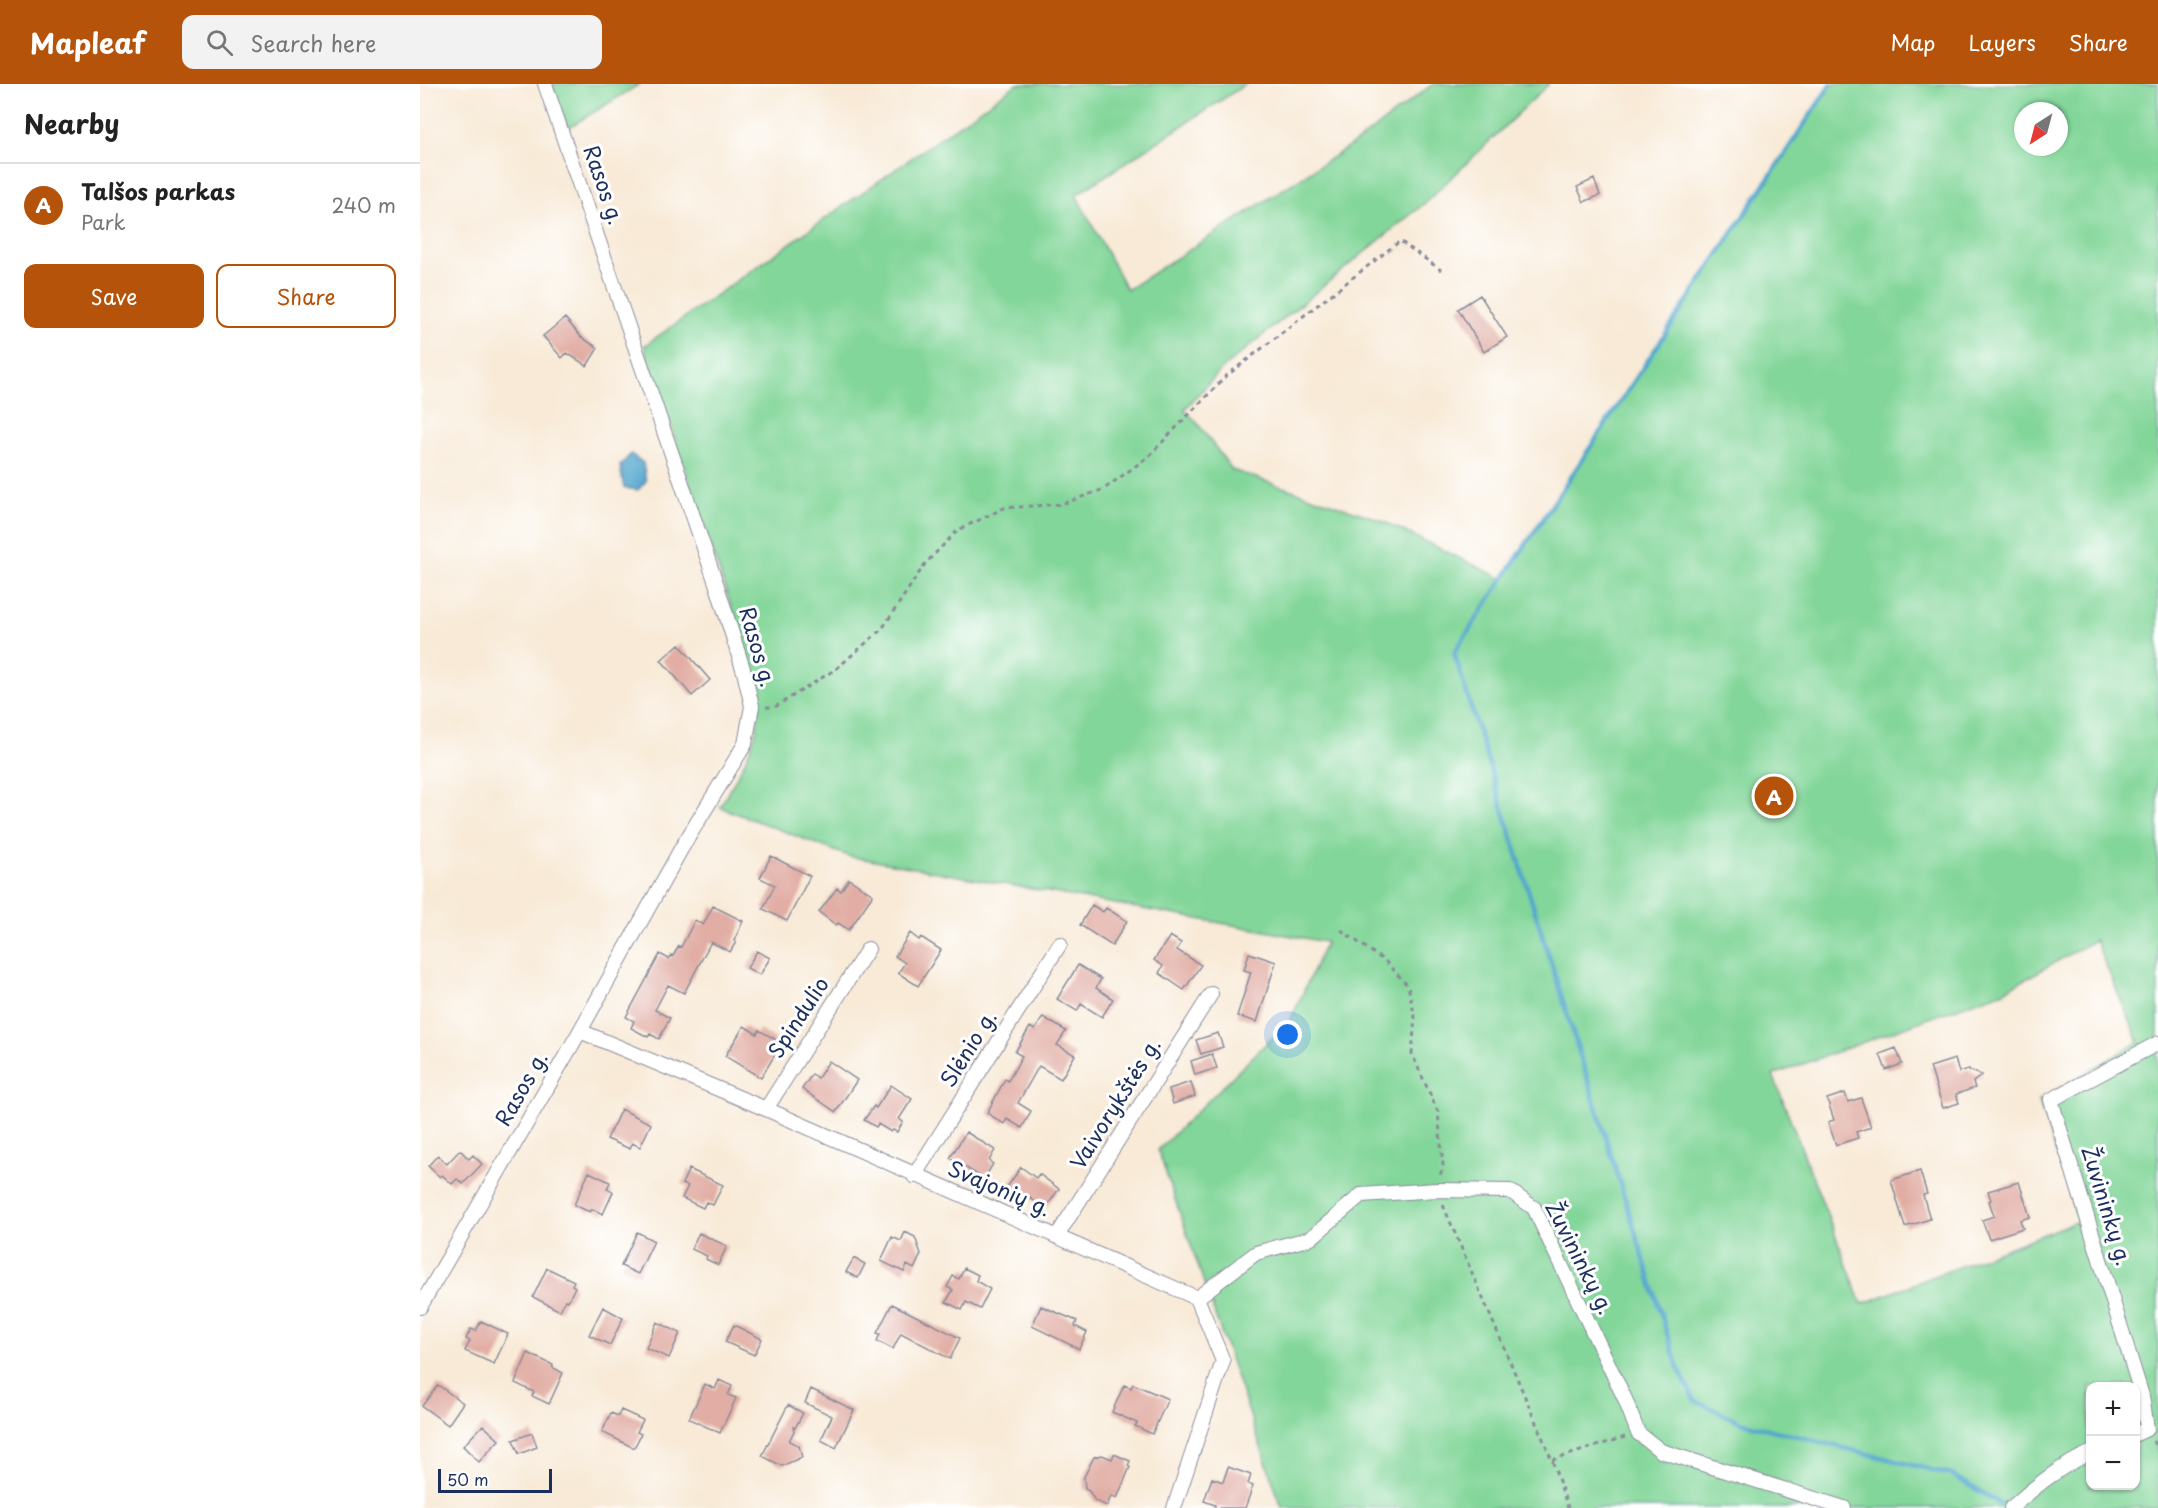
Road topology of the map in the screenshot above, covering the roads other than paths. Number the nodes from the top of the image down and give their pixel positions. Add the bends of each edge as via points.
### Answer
1 (545, 84) edge
2 (1060, 944) dead end
3 (868, 949) dead end
4 (1211, 994) dead end
5 (580, 1031) junction
6 (2158, 1043) edge
7 (766, 1109) junction
8 (914, 1176) junction
9 (1057, 1236) junction
10 (1197, 1298) junction
11 (420, 1307) edge
12 (2138, 1382) edge
13 (2140, 1389) edge
14 (2140, 1432) edge
15 (2086, 1455) edge
16 (1174, 1508) edge
17 (1844, 1508) edge
18 (2012, 1508) edge

1 - 5 street, Rasos g. via 718,590 752,706 745,744 737,760 681,849
2 - 8 street, Slėnio g.
3 - 7 street, Spindulio
4 - 9 street, Vaivorykštės g.
5 - 7 street, Svajonių g.
5 - 11 street, Rasos g.
6 - 12 street, Žuvininkų g. via 2051,1100
7 - 8 street, Svajonių g.
8 - 9 street, Svajonių g.
9 - 10 street, Svajonių g.
10 - 16 street via 1223,1361
10 - 17 street, Žuvininkų g. via 1256,1253 1311,1238 1361,1195 1510,1191 1534,1208 1638,1433 1661,1451
13 - 14 street, Žuvininkų g. via 2147,1429
15 - 18 street via 2044,1480

